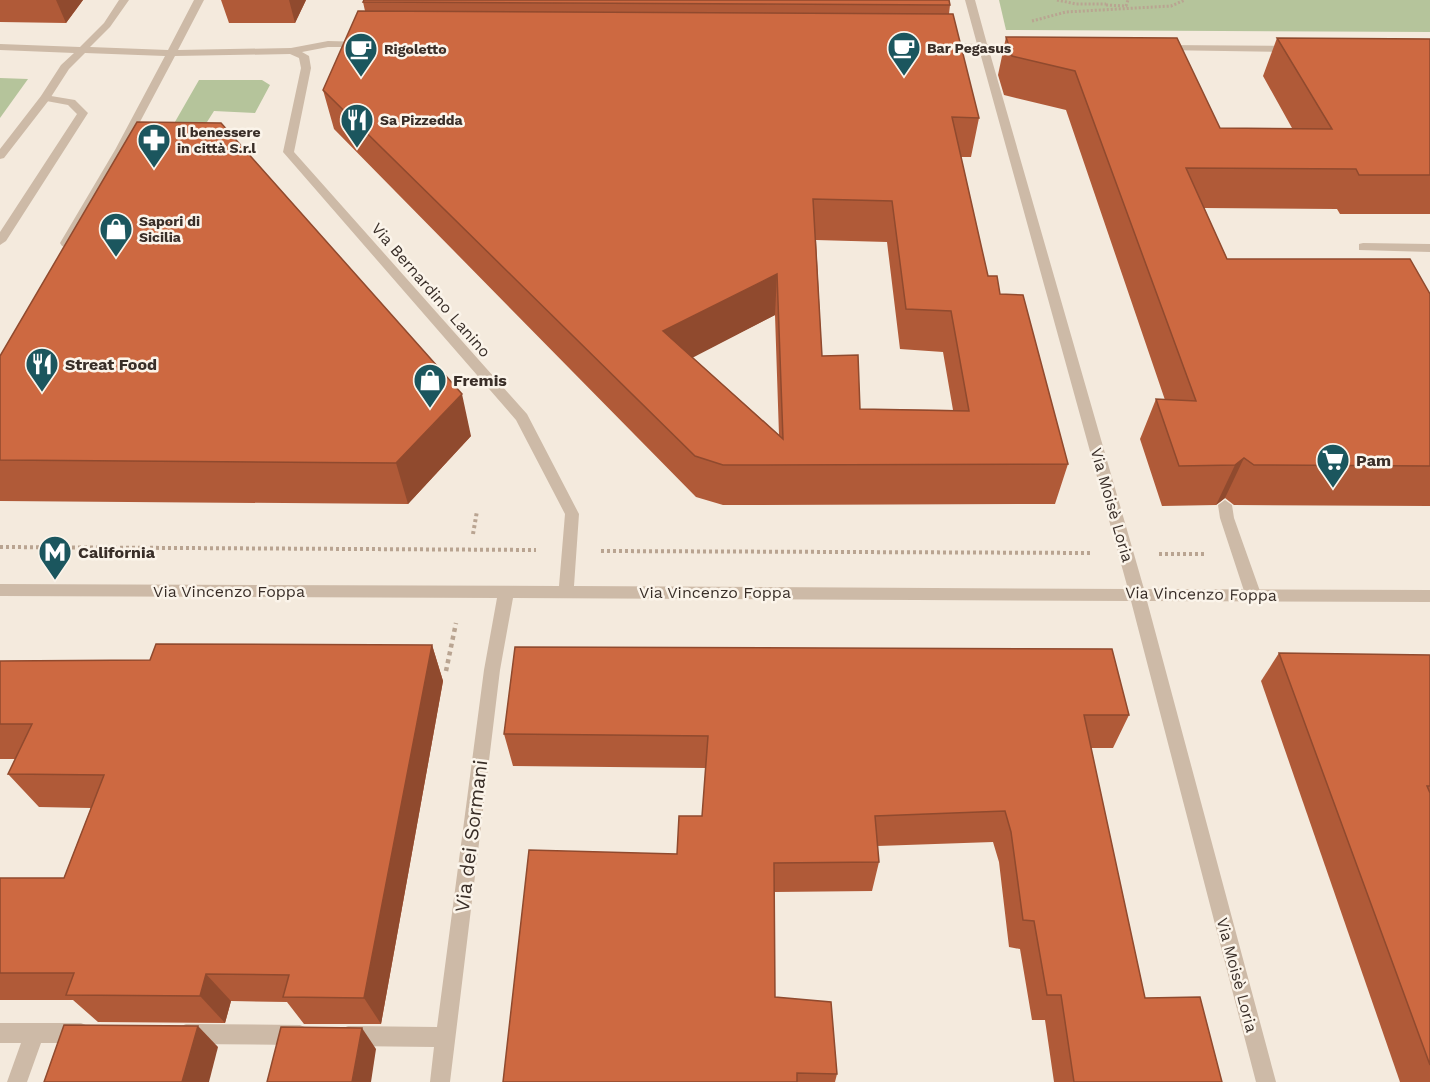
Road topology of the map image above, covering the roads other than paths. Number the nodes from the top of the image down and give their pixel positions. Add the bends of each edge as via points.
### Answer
1 (124, 0) edge
2 (199, 0) edge
3 (970, 0) edge
4 (376, 45) edge
5 (930, 46) edge
6 (0, 47) edge
7 (983, 47) junction
8 (1036, 47) edge
9 (1156, 48) edge
10 (1299, 49) edge
11 (84, 51) junction
12 (291, 51) junction
13 (170, 53) junction
14 (45, 98) junction
15 (0, 156) edge
16 (0, 241) edge
17 (1363, 248) dead end
18 (1430, 248) edge
19 (62, 250) edge
20 (1226, 505) edge
21 (0, 590) edge
22 (506, 591) junction
23 (566, 592) junction
24 (1137, 593) junction
25 (1253, 594) junction
26 (1430, 596) edge
27 (0, 1033) edge
28 (35, 1033) junction
29 (106, 1034) edge
30 (165, 1034) edge
31 (447, 1037) junction
32 (17, 1082) edge
33 (440, 1082) edge
34 (1266, 1082) edge

1 - 11 street
2 - 13 street
3 - 7 street, Via Moisè Loria
4 - 12 street via 328,44
5 - 7 street
6 - 11 street
7 - 8 street
7 - 24 street, Via Moisè Loria
9 - 10 street
11 - 13 street
11 - 14 street via 65,67
12 - 13 street
12 - 23 street, Via Bernardino Lanino via 304,56 306,68 288,152 522,417 572,514
13 - 19 street
14 - 15 street
14 - 16 street via 71,102 83,113
17 - 18 street
20 - 25 street
21 - 22 street, Via Vincenzo Foppa
22 - 23 street, Via Vincenzo Foppa
22 - 31 street, Via dei Sormani via 492,670
23 - 24 street, Via Vincenzo Foppa
24 - 25 street, Via Vincenzo Foppa
24 - 34 street, Via Moisè Loria
25 - 26 street, Via Vincenzo Foppa
27 - 28 street
28 - 29 street
28 - 32 street
30 - 31 street
31 - 33 street, Via dei Sormani

